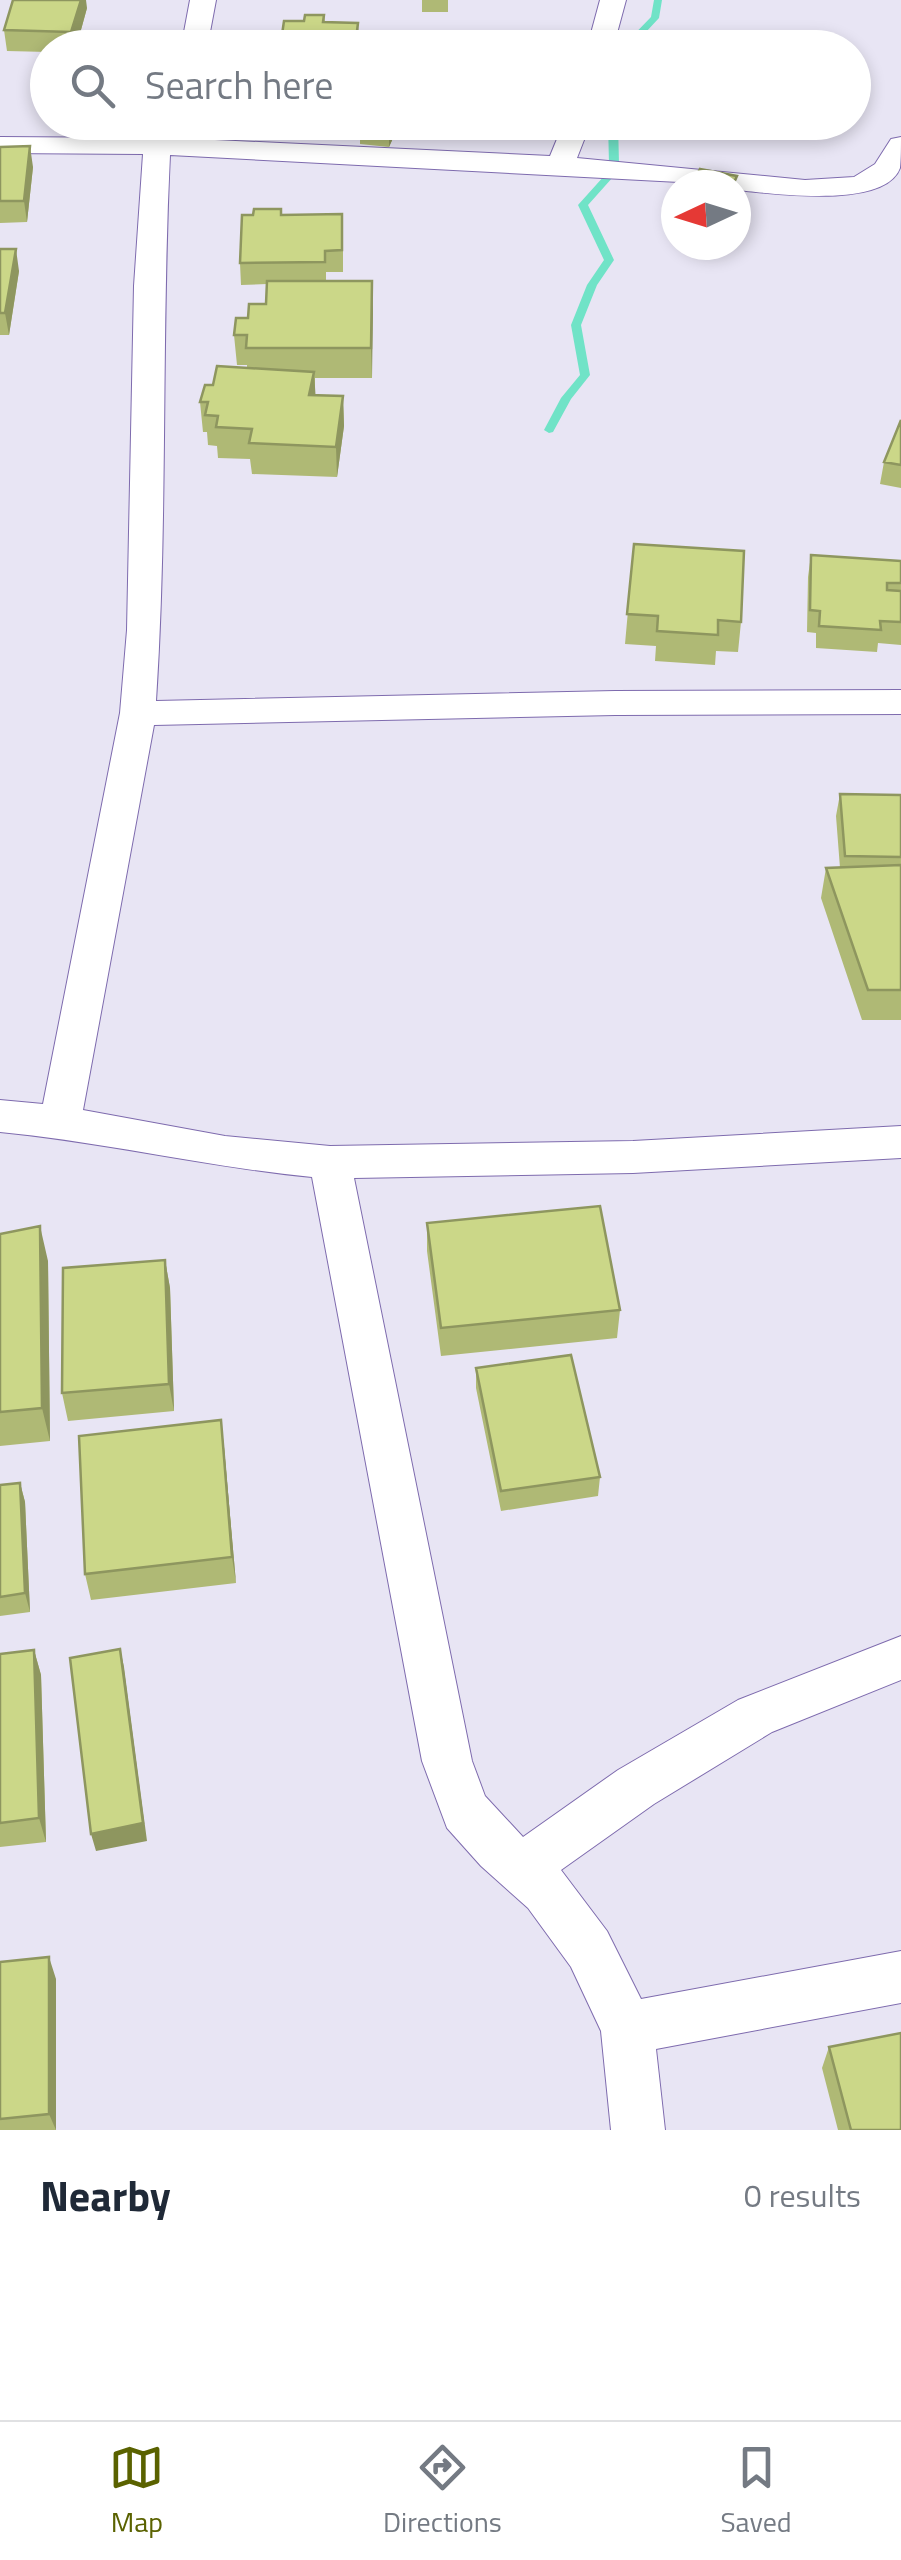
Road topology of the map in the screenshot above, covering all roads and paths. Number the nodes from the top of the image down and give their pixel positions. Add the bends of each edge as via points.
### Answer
1 (203, 0) edge
2 (612, 0) edge
3 (197, 30) edge
4 (604, 30) edge
5 (65, 140) edge
6 (162, 140) edge
7 (239, 140) edge
8 (570, 140) edge
9 (0, 144) edge
10 (901, 145) edge
11 (560, 165) junction
12 (901, 702) edge
13 (138, 713) junction
14 (0, 1116) edge
15 (60, 1122) junction
16 (901, 1142) edge
17 (330, 1162) junction
18 (901, 1658) edge
19 (521, 1868) junction
20 (901, 1977) edge
21 (627, 2028) junction
22 (638, 2130) edge

1 - 3 street
2 - 4 street
5 - 9 street
6 - 13 street
7 - 11 street
8 - 11 street
10 - 11 street via 885,170 860,184 805,188
12 - 13 street
13 - 15 street
14 - 15 street
15 - 17 street via 178,1146
16 - 17 street via 633,1157
17 - 19 street via 447,1761 465,1811
18 - 19 street via 754,1716 636,1787
19 - 21 street via 546,1890 588,1949
20 - 21 street
21 - 22 street

